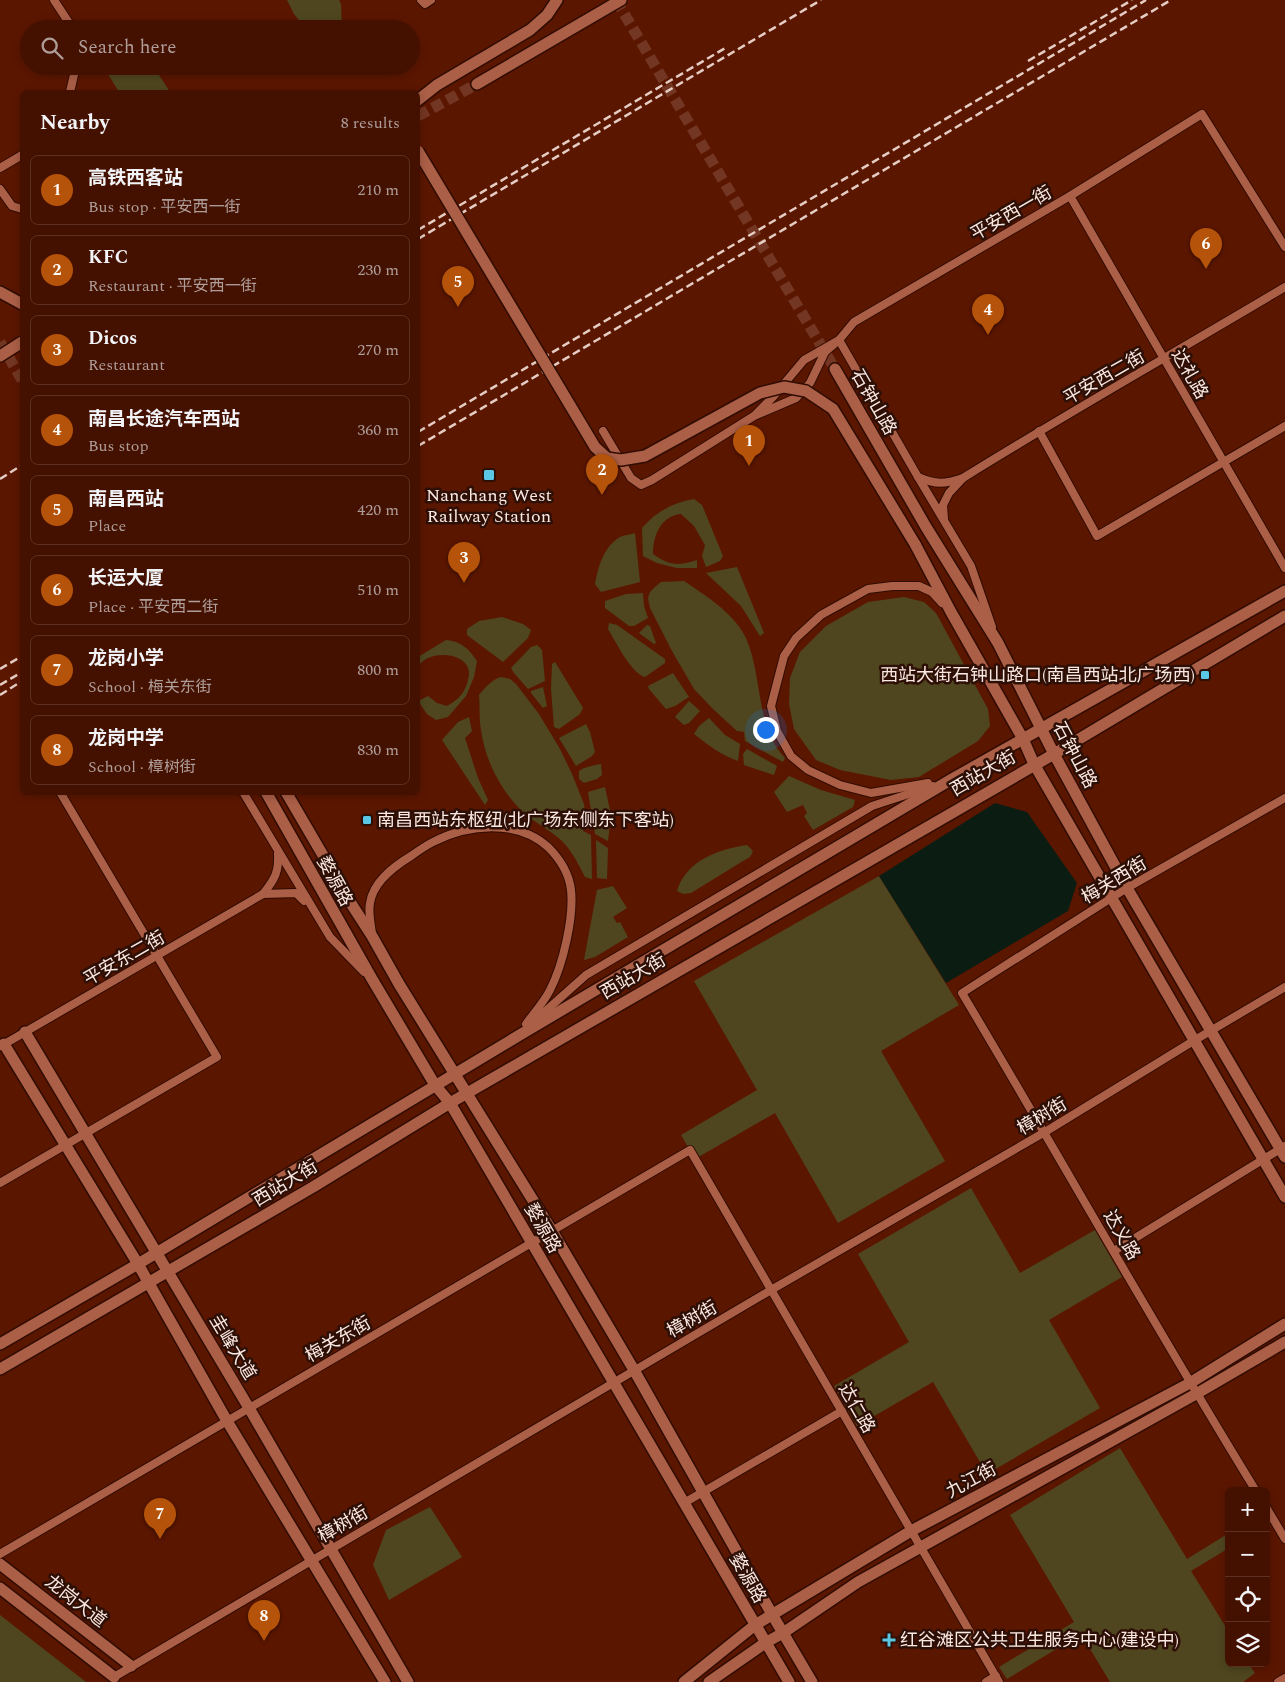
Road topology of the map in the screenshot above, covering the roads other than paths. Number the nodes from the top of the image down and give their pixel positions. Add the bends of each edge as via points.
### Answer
1 (54, 0) edge
2 (421, 0) edge
3 (431, 0) edge
4 (557, 0) edge
5 (621, 0) edge
6 (67, 20) edge
7 (74, 75) edge
8 (477, 84) tunnel mouth
9 (70, 90) edge
10 (420, 98) edge
11 (420, 154) edge
12 (20, 156) edge
13 (0, 168) edge
14 (0, 189) edge
15 (1070, 196) junction
16 (20, 208) edge
17 (1285, 246) edge
18 (1285, 288) edge
19 (0, 292) edge
20 (20, 303) edge
21 (839, 340) junction
22 (20, 343) edge
23 (0, 356) edge
24 (1164, 360) junction
25 (835, 369) tunnel mouth
26 (754, 416) junction
27 (1285, 426) edge
28 (603, 431) dead end
29 (1039, 431) junction
30 (1224, 462) junction
31 (918, 477) junction
32 (963, 478) junction
33 (944, 521) junction
34 (1285, 568) edge
35 (1285, 592) edge
36 (951, 612) junction
37 (1285, 616) edge
38 (998, 643) junction
39 (1042, 729) junction
40 (1023, 739) junction
41 (1054, 754) junction
42 (1034, 764) junction
43 (952, 779) junction
44 (62, 795) edge
45 (244, 795) edge
46 (268, 795) edge
47 (288, 795) edge
48 (1285, 798) edge
49 (278, 851) junction
50 (1128, 888) junction
51 (263, 894) junction
52 (1111, 898) junction
53 (312, 907) junction
54 (372, 936) junction
55 (157, 956) junction
56 (372, 979) junction
57 (1285, 987) edge
58 (962, 994) joint
59 (1211, 1031) junction
60 (25, 1032) junction
61 (518, 1036) junction
62 (1195, 1040) junction
63 (2, 1045) edge
64 (455, 1074) junction
65 (435, 1086) junction
66 (467, 1094) junction
67 (450, 1103) junction
68 (1045, 1132) junction
69 (86, 1133) junction
70 (65, 1145) junction
71 (690, 1150) joint
72 (1283, 1150) edge
73 (1262, 1159) junction
74 (0, 1183) edge
75 (1285, 1197) edge
76 (552, 1230) junction
77 (532, 1243) junction
78 (1114, 1252) junction
79 (157, 1253) junction
80 (138, 1264) junction
81 (168, 1271) junction
82 (148, 1282) junction
83 (771, 1290) junction
84 (1285, 1324) edge
85 (1285, 1342) edge
86 (0, 1344) edge
87 (0, 1370) edge
88 (634, 1370) junction
89 (613, 1383) junction
90 (1190, 1383) junction
91 (1196, 1394) junction
92 (250, 1408) junction
93 (842, 1411) junction
94 (227, 1421) junction
95 (1254, 1487) edge
96 (702, 1492) junction
97 (684, 1503) junction
98 (1270, 1514) edge
99 (912, 1532) junction
100 (1285, 1539) edge
101 (920, 1547) junction
102 (331, 1549) junction
103 (0, 1554) edge
104 (312, 1560) junction
105 (0, 1564) edge
106 (0, 1588) edge
107 (772, 1616) junction
108 (755, 1626) junction
109 (783, 1633) junction
110 (765, 1643) junction
111 (131, 1666) junction
112 (114, 1676) joint
113 (1285, 1678) edge
114 (997, 1679) edge
115 (385, 1682) edge
116 (408, 1682) edge
117 (684, 1682) edge
118 (709, 1682) edge
119 (789, 1682) edge
120 (812, 1682) edge
121 (986, 1682) edge
122 (1278, 1682) edge

1 - 6 street
2 - 3 street via 425,4
4 - 10 street via 548,15 530,30 437,84
5 - 8 street
7 - 9 street
11 - 36 street, bridge via 595,447 607,458 621,460 645,456 760,393 784,387 806,391 833,409 915,544
12 - 13 street
14 - 16 street via 12,206
15 - 17 street, 平安西一街 via 1202,114
15 - 21 street, 平安西一街 via 854,322
15 - 24 street, 达礼路
18 - 24 street, 平安西二街
19 - 20 street
21 - 26 street via 804,360
21 - 26 street, 平安西一街 via 825,352 810,383 796,398
21 - 31 street
22 - 23 street
24 - 29 street, 平安西二街
24 - 30 street, 达礼路
25 - 38 street, 石钟山路 via 926,527
26 - 28 street via 641,485 631,478
27 - 30 street
29 - 30 street via 1097,536
29 - 32 street, 平安西二街
30 - 34 street, 达礼路
31 - 32 street via 930,483
31 - 33 street
32 - 33 street via 943,505
33 - 38 street via 970,566
35 - 39 street, 西站大街
36 - 40 street
36 - 43 street via 932,592 919,586 868,589 821,614 796,638 784,656 771,706 776,731 791,756 808,770 840,785 871,793
37 - 41 street, 西站大街
38 - 39 street, 石钟山路
39 - 40 street, 西站大街
39 - 41 street, 石钟山路
40 - 42 street
40 - 43 street, 西站大街
41 - 42 street, 西站大街
41 - 50 street, 石钟山路
42 - 52 street
42 - 66 street, 西站大街
43 - 61 street, 西站大街
43 - 61 street via 872,806 670,925 586,975
44 - 55 street
45 - 49 street
46 - 56 street, 婺源路
47 - 54 street, 婺源路
48 - 50 street, 梅关西街
49 - 51 street via 279,867
49 - 53 street
50 - 52 street, 梅关西街
50 - 59 street, 石钟山路
51 - 53 street via 296,893
51 - 55 street, 平安东二街
52 - 58 street, 梅关西街
52 - 62 street
53 - 56 street via 330,937
54 - 61 street via 370,904 377,884 395,867 434,841 471,829 496,826 522,831 542,842 556,855 564,870 571,889 571,914 562,957 550,990
54 - 64 street, 婺源路
55 - 60 street, 平安东二街
55 - 69 street via 217,1057
56 - 65 street, 婺源路
57 - 59 street, 樟树街
58 - 68 street, 达义路
59 - 62 street, 樟树街
59 - 72 street, 石钟山路
60 - 63 street, 平安东二街
60 - 69 street, 圭峰大道
61 - 64 street, 西站大街
62 - 68 street, 樟树街
62 - 73 street
63 - 70 street
64 - 65 street, 西站大街
64 - 66 street, 婺源路
65 - 67 street, 婺源路
65 - 79 street, 西站大街
66 - 67 street, 西站大街
66 - 76 street, 婺源路
67 - 77 street, 婺源路
67 - 81 street, 西站大街
68 - 78 street, 达义路
68 - 83 street, 樟树街
69 - 70 street
69 - 79 street, 圭峰大道
70 - 74 street
70 - 80 street
71 - 76 street, 梅关东街
71 - 83 street, 达仁路
72 - 73 street
73 - 75 street
73 - 78 street
76 - 77 street, 梅关东街
76 - 88 street, 婺源路
77 - 89 street, 婺源路
77 - 92 street, 梅关东街
78 - 90 street, 达义路
79 - 80 street, 西站大街
79 - 81 street, 圭峰大道
80 - 82 street
80 - 86 street, 西站大街
81 - 82 street, 西站大街
81 - 92 street, 圭峰大道
82 - 87 street, 西站大街
82 - 94 street
83 - 88 street, 樟树街
83 - 93 street, 达仁路
84 - 90 street, 九江街
85 - 91 street, 九江街
88 - 89 street, 樟树街
88 - 96 street, 婺源路
89 - 97 street, 婺源路
89 - 102 street, 樟树街
90 - 91 street, 达义路
90 - 99 street, 九江街
91 - 95 street, 达义路
91 - 101 street, 九江街
92 - 94 street, 梅关东街
92 - 102 street, 圭峰大道
93 - 96 street
93 - 99 street, 达仁路
94 - 103 street, 梅关东街
94 - 104 street
96 - 97 street
96 - 107 street, 婺源路
97 - 108 street, 婺源路
98 - 100 street
99 - 101 street, 达仁路
99 - 107 street, 九江街
101 - 109 street, 九江街 via 858,1582
101 - 114 street, 达仁路
102 - 104 street, 樟树街
102 - 116 street, 圭峰大道
104 - 111 street, 樟树街
104 - 115 street
105 - 111 street, 龙岗大道
106 - 112 street, 龙岗大道
107 - 108 street, 九江街
107 - 109 street, 婺源路
108 - 110 street, 婺源路
108 - 117 street, 九江街
109 - 110 street, 九江街
109 - 120 street, 婺源路
110 - 118 street, 九江街
110 - 119 street, 婺源路
111 - 112 street, 樟树街
113 - 122 street
114 - 121 street

